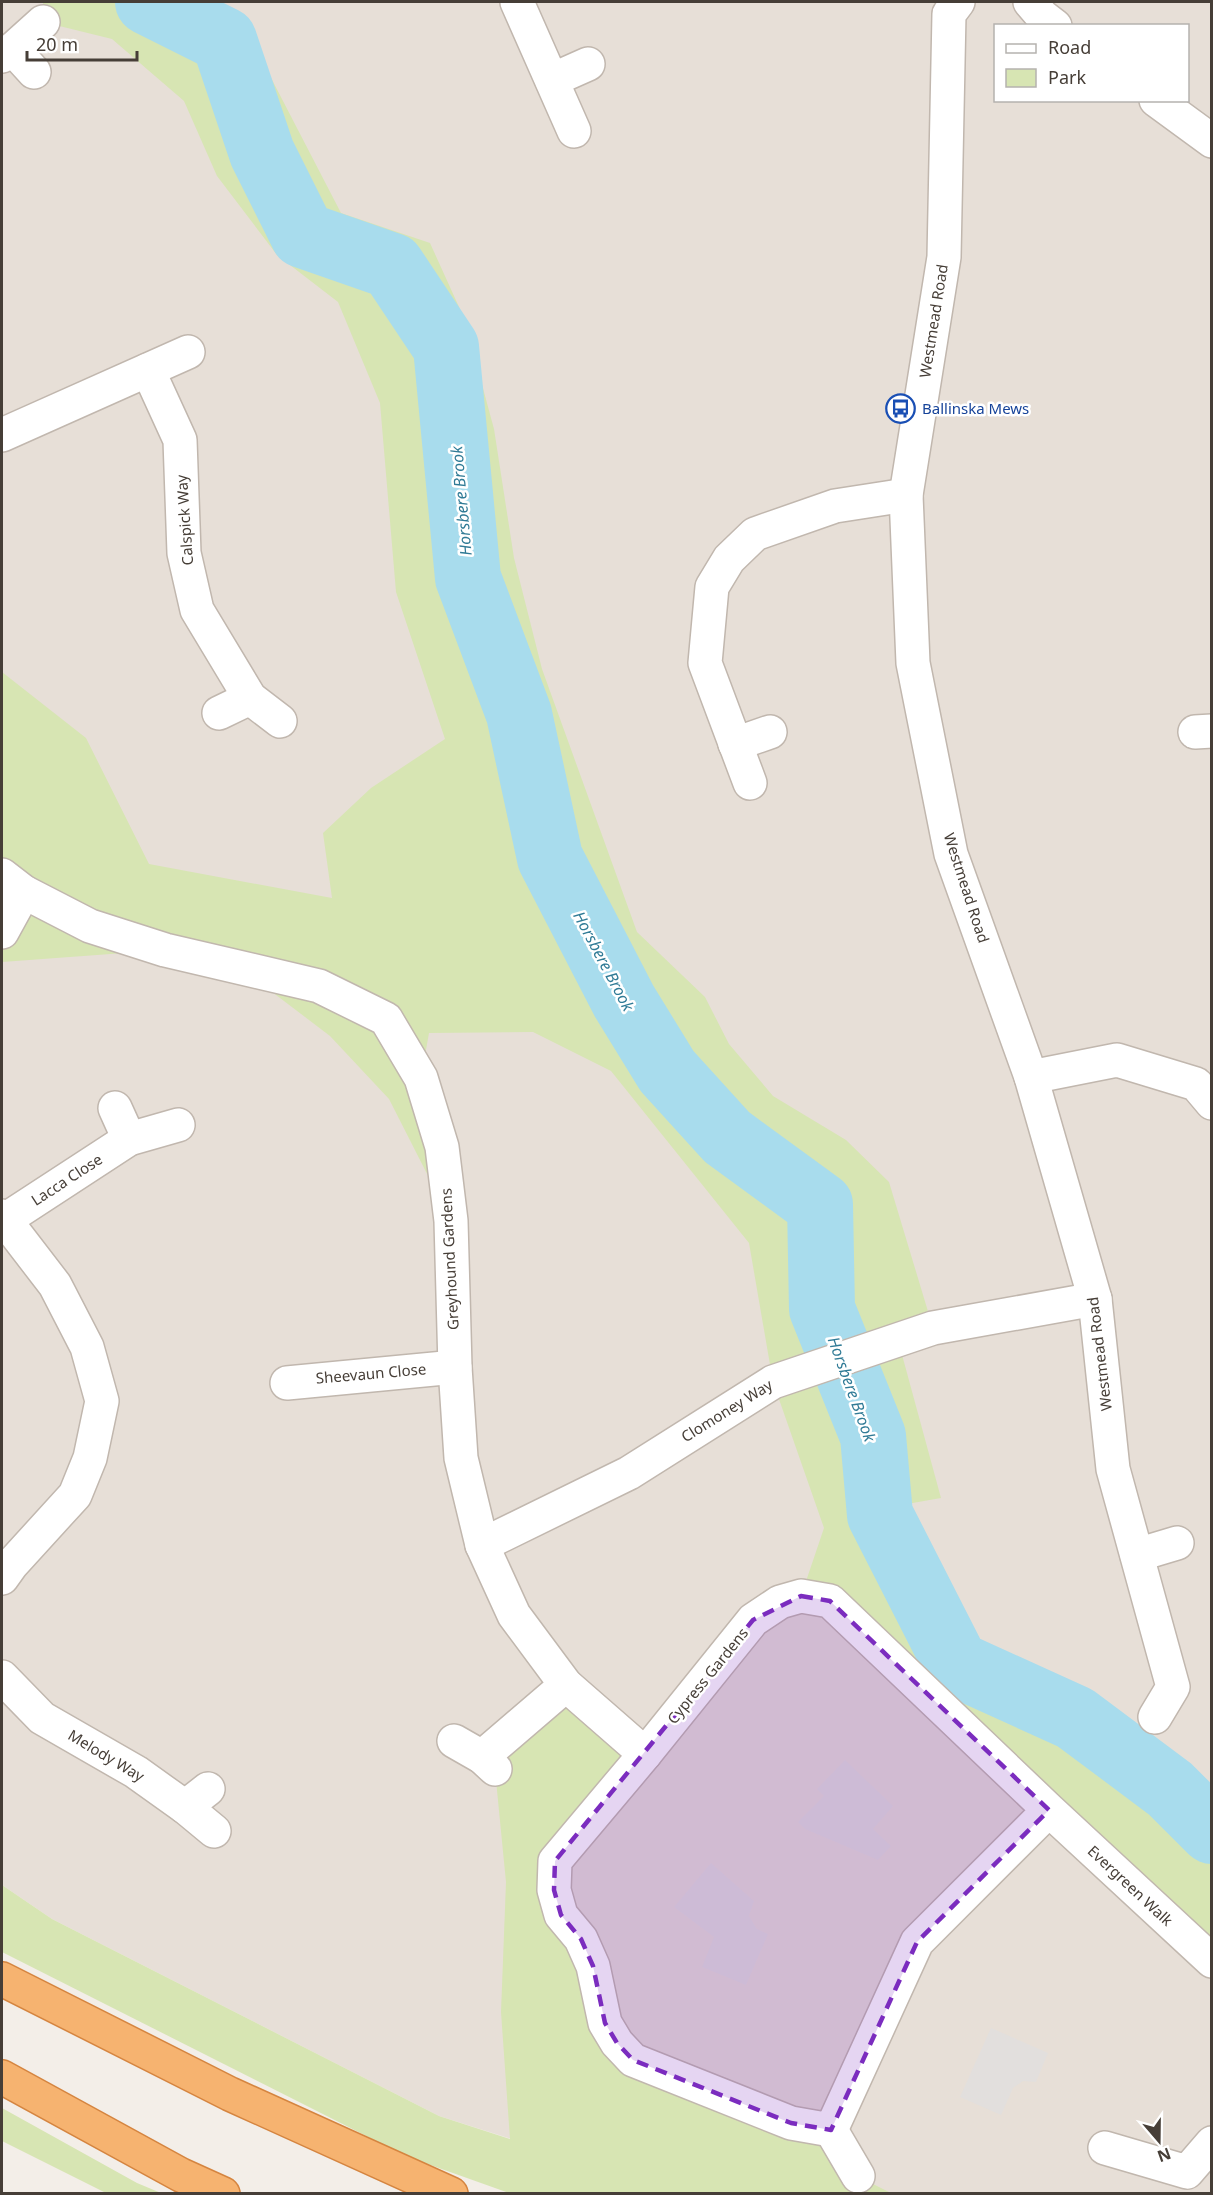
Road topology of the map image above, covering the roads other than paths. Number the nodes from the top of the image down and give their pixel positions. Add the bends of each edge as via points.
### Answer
1 (517, 2) edge
2 (958, 2) edge
3 (1030, 2) edge
4 (43, 22) dead end
5 (1052, 24) edge
6 (16, 59) edge
7 (588, 64) dead end
8 (552, 80) junction
9 (1159, 102) edge
10 (574, 131) dead end
11 (1212, 141) edge
12 (188, 352) dead end
13 (148, 370) junction
14 (2, 435) edge
15 (906, 495) junction
16 (250, 698) junction
17 (219, 713) dead end
18 (280, 721) dead end
19 (770, 732) dead end
20 (735, 744) junction
21 (750, 783) dead end
22 (13, 884) edge
23 (2, 932) edge
24 (1031, 1077) junction
25 (1212, 1103) edge
26 (115, 1108) dead end
27 (178, 1125) dead end
28 (129, 1139) junction
29 (3, 1218) edge
30 (1095, 1299) junction
31 (455, 1367) junction
32 (287, 1383) dead end
33 (1176, 1543) dead end
34 (482, 1545) junction
35 (1137, 1555) junction
36 (2, 1578) edge
37 (2, 1677) edge
38 (566, 1685) junction
39 (1155, 1717) dead end
40 (454, 1741) dead end
41 (645, 1754) junction
42 (1049, 1810) junction
43 (214, 1831) dead end
44 (1212, 1961) edge
45 (2, 1979) edge
46 (2, 2077) edge
47 (831, 2130) junction
48 (1212, 2144) edge
49 (1105, 2148) dead end
50 (858, 2176) dead end
51 (1186, 2183) edge
52 (223, 2193) edge
53 (451, 2193) edge

1 - 8 street
2 - 15 street, Westmead Road via 949,14 944,257
3 - 5 street
4 - 6 street
7 - 8 street
8 - 10 street
9 - 11 street
12 - 13 street
13 - 14 street
13 - 16 street, Calspick Way via 180,441 184,553 197,610
15 - 20 street via 835,506 755,534 729,559 712,587 705,663
15 - 24 street, Westmead Road via 913,663 951,854
16 - 17 street
16 - 18 street, Calspick Way
19 - 20 street
20 - 21 street
22 - 23 street
22 - 31 street, Greyhound Gardens via 90,926 165,950 319,986 386,1019 421,1078 442,1147 451,1221
24 - 25 street via 1117,1060 1196,1084
24 - 30 street, Westmead Road
26 - 28 street
27 - 28 street, Lacca Close
28 - 29 street, Lacca Close
29 - 36 street via 55,1285 87,1347 102,1401 90,1458 75,1495
30 - 34 street, Clomoney Way via 933,1328 773,1382 629,1473
30 - 35 street, Westmead Road via 1113,1469
31 - 32 street, Sheevaun Close
31 - 34 street, Greyhound Gardens via 461,1458
33 - 35 street
34 - 38 street, Greyhound Gardens via 514,1615
35 - 39 street, Westmead Road via 1173,1687
37 - 43 street, Melody Way via 42,1718 136,1772 196,1798
38 - 40 street via 488,1763
38 - 41 street, Greyhound Gardens
41 - 42 street, Cypress Gardens via 753,1620 780,1602 801,1596 830,1601
41 - 47 street, Cypress Gardens via 555,1861 554,1890 561,1915 581,1939 593,1966 605,2023 633,2060 791,2123
42 - 44 street, Evergreen Walk
42 - 47 street via 917,1942
45 - 53 highway via 230,2094
46 - 52 highway via 181,2175
47 - 50 street
48 - 51 street
49 - 51 street

